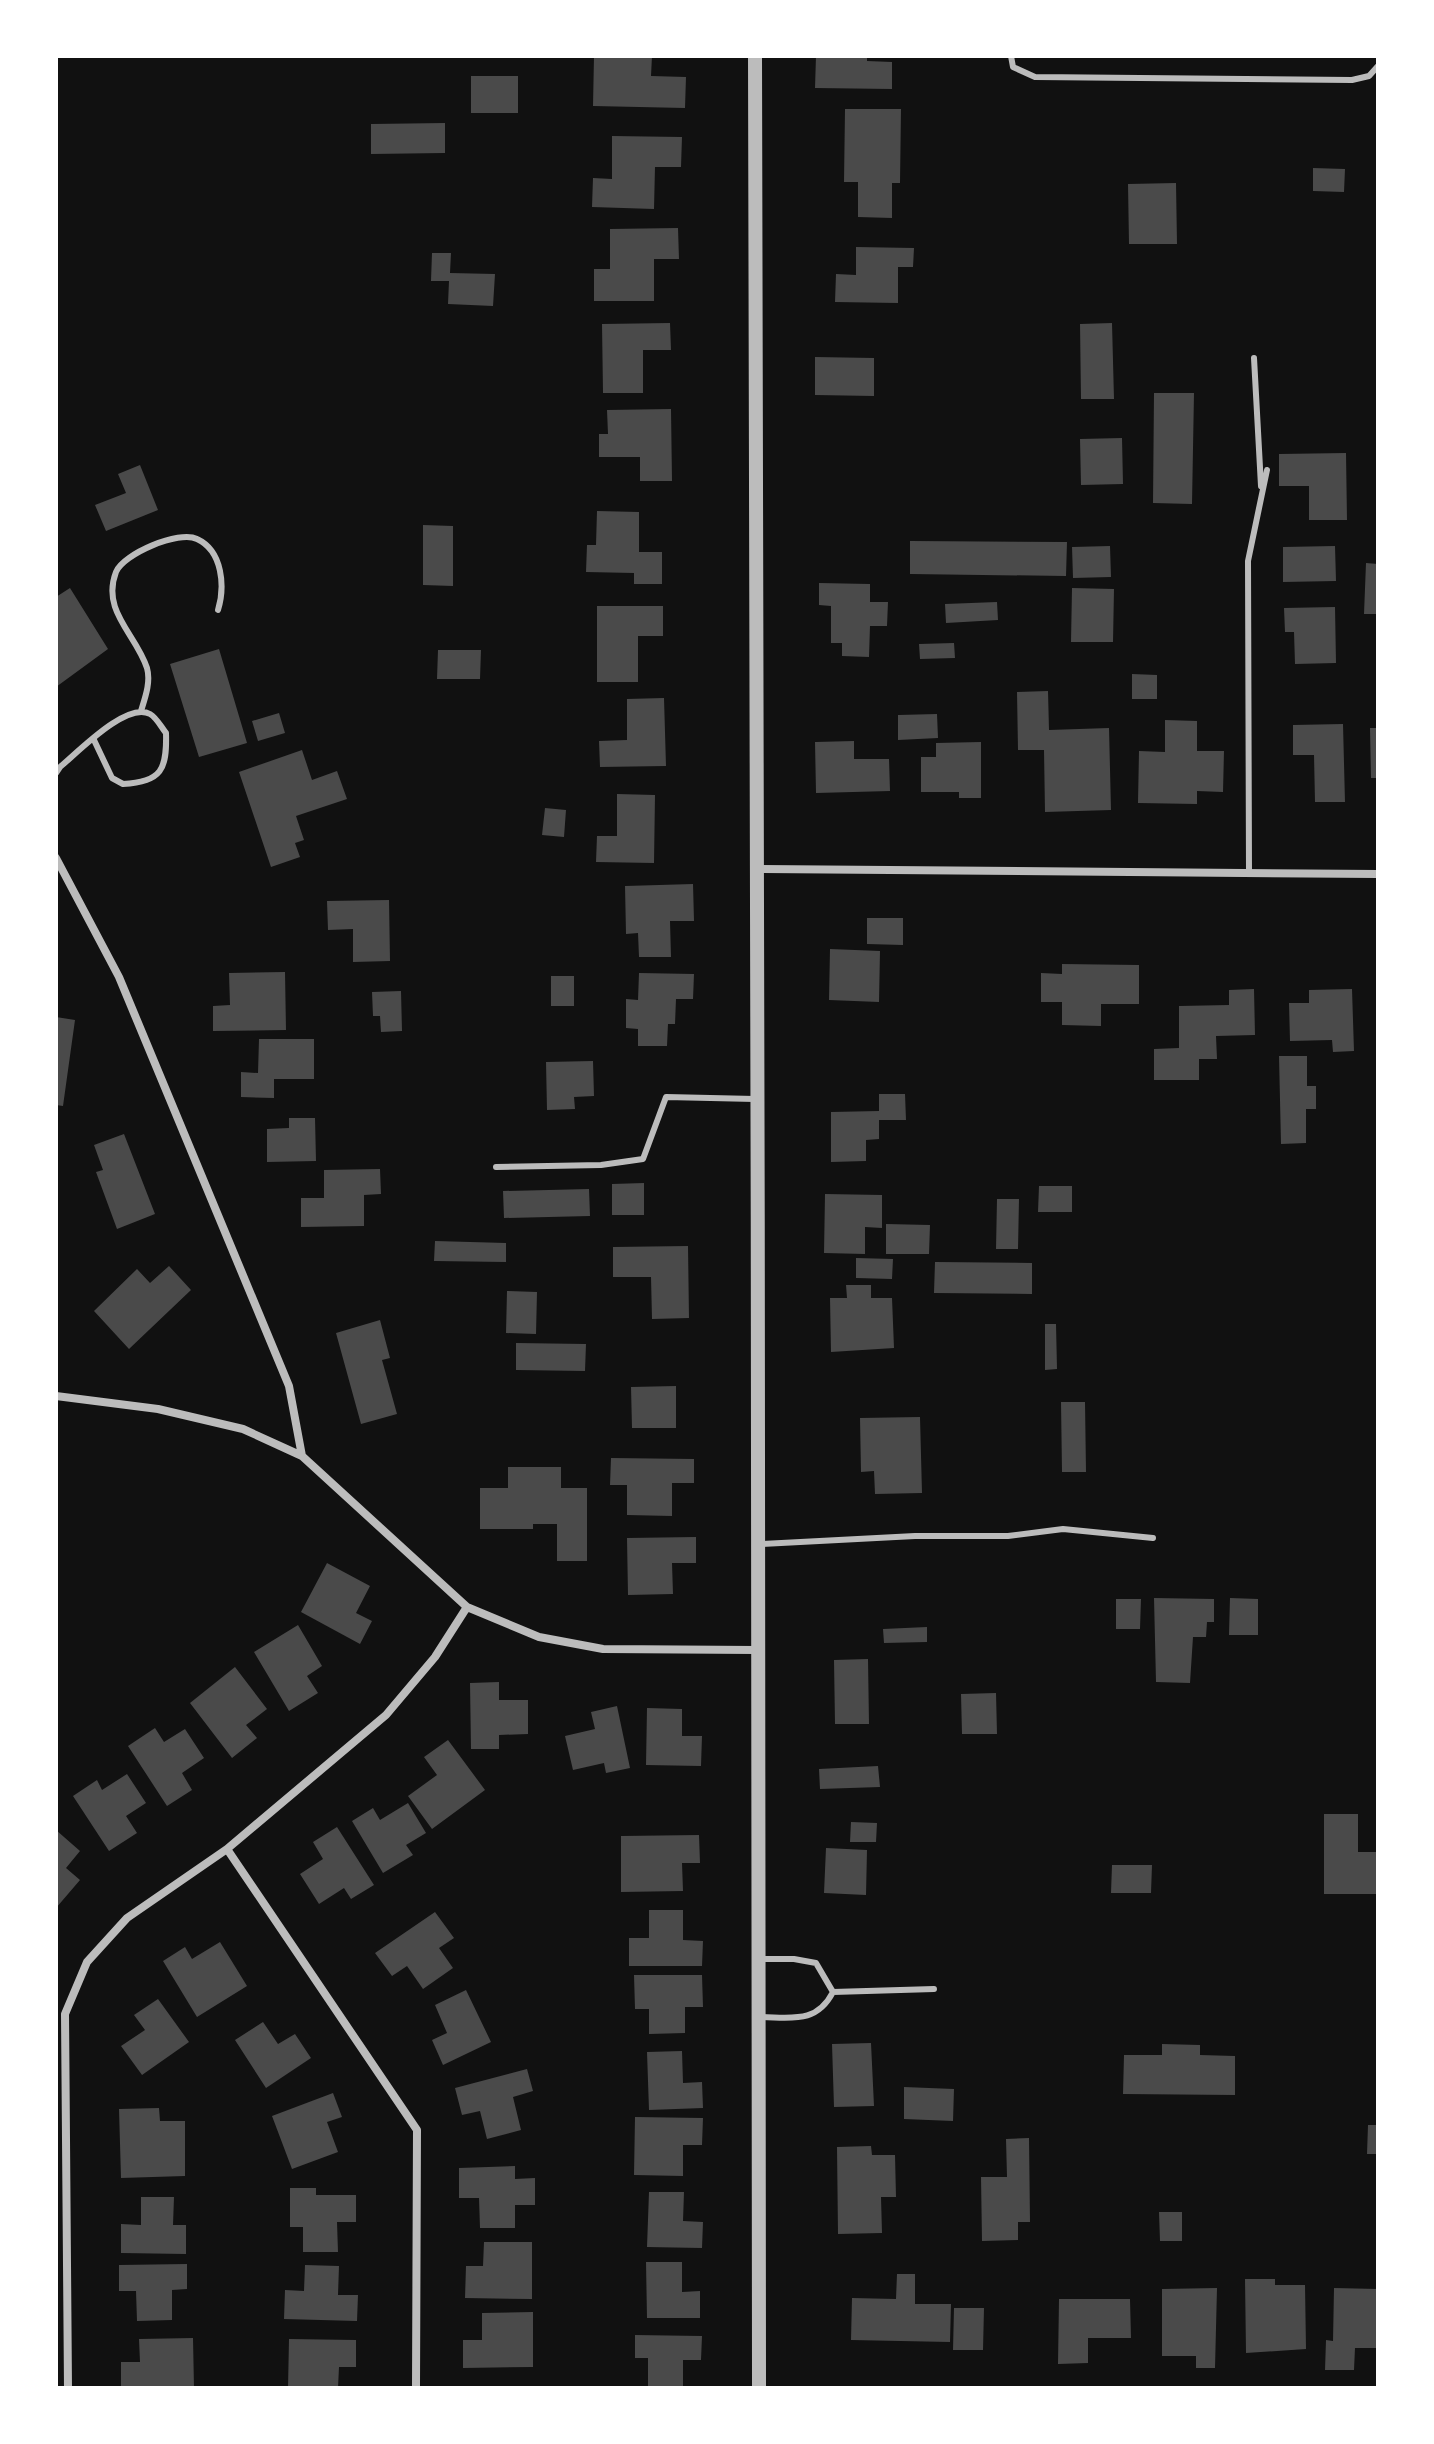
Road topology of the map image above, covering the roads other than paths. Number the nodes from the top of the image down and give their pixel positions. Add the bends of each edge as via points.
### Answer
1 (755, 56) edge
2 (1011, 56) edge
3 (1378, 66) edge
4 (1254, 358) dead end
5 (1267, 470) dead end
6 (1262, 494) junction
7 (218, 610) dead end
8 (141, 711) junction
9 (94, 740) junction
10 (56, 773) edge
11 (56, 858) edge
12 (760, 869) junction
13 (1249, 874) junction
14 (1378, 874) edge
15 (759, 1099) junction
16 (496, 1167) dead end
17 (56, 1396) edge
18 (302, 1456) junction
19 (1153, 1538) dead end
20 (757, 1544) junction
21 (467, 1607) junction
22 (756, 1650) junction
23 (227, 1849) junction
24 (757, 1959) junction
25 (934, 1989) dead end
26 (833, 1992) junction
27 (758, 2017) junction
28 (68, 2388) edge
29 (416, 2388) edge
30 (759, 2388) edge

1 - 12 street
2 - 3 lane via 1013,67 1035,77 1352,80 1369,76
4 - 6 lane
5 - 6 lane
6 - 13 lane via 1248,561
7 - 8 lane via 223,580 213,554 198,539 185,536 154,545 132,554 117,569 112,603 147,668
8 - 9 lane via 121,717
8 - 9 lane via 152,715 166,733 164,768 155,777 123,784 112,778
9 - 10 lane
11 - 18 street via 119,977 289,1386
12 - 13 street
12 - 15 street
13 - 14 street
15 - 16 lane via 666,1097 643,1159
15 - 20 street
17 - 18 street via 158,1409 243,1429
18 - 21 street
19 - 20 lane via 1063,1529 1008,1536
20 - 22 street
21 - 22 street via 539,1637 603,1649
21 - 23 street via 435,1657 386,1715
22 - 24 street
23 - 28 street via 127,1918 87,1962 65,2014
23 - 29 street via 417,2130
24 - 26 lane via 816,1963
24 - 27 street
25 - 26 lane
26 - 27 lane via 825,2008 810,2017
27 - 30 street

